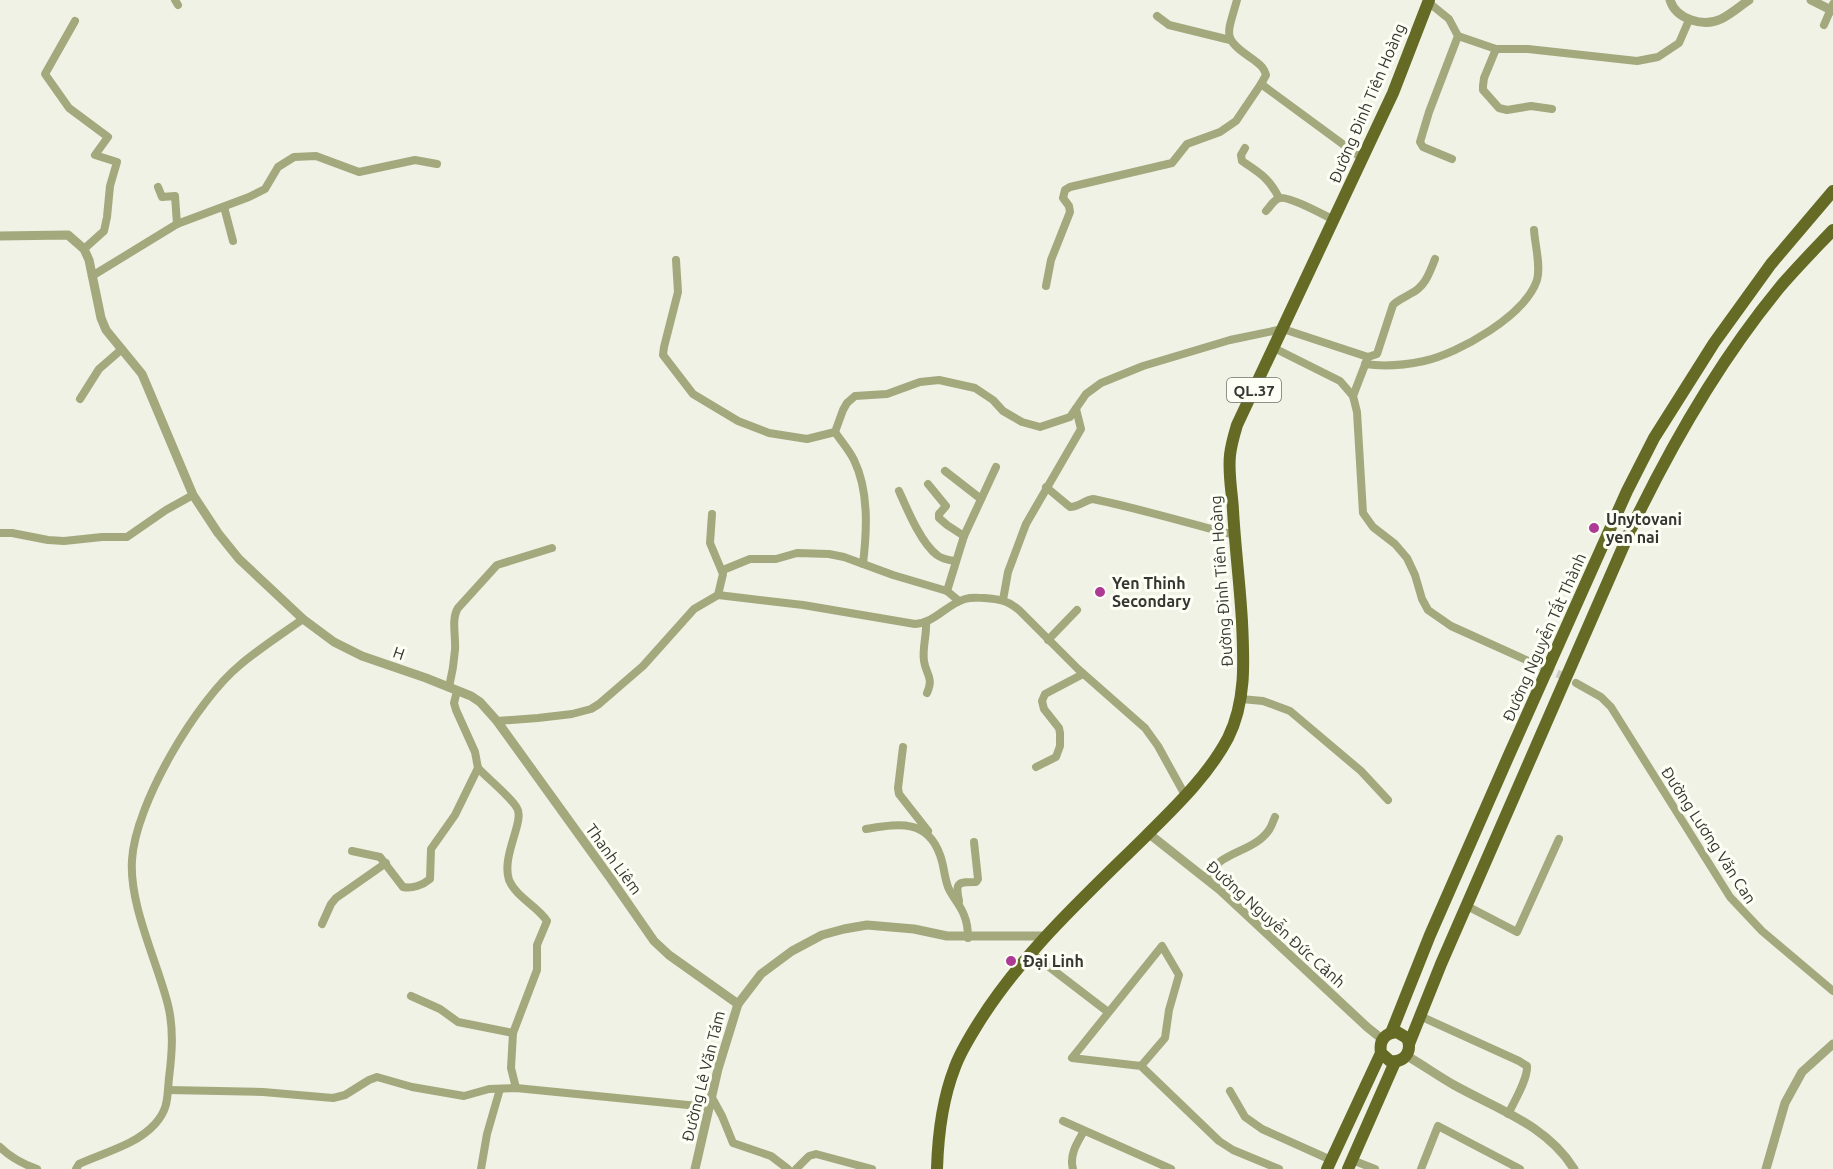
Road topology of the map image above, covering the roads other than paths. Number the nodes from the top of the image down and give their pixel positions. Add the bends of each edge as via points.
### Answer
1 (1237, 0) edge
2 (1670, 0) edge
3 (1749, 0) edge
4 (1811, 0) edge
5 (1429, 1) edge
6 (1832, 8) edge
7 (1157, 16) dead end
8 (1689, 20) junction
9 (75, 21) dead end
10 (1824, 25) dead end
11 (1458, 36) junction
12 (1230, 40) junction
13 (1496, 49) junction
14 (1261, 84) junction
15 (1552, 109) dead end
16 (1245, 148) dead end
17 (1363, 159) junction
18 (1452, 159) dead end
19 (437, 164) dead end
20 (158, 187) dead end
21 (1833, 191) edge
22 (1279, 198) junction
23 (224, 207) junction
24 (1266, 211) dead end
25 (1334, 220) junction
26 (177, 224) junction
27 (1534, 230) dead end
28 (1833, 230) edge
29 (0, 236) edge
30 (233, 241) dead end
31 (84, 249) junction
32 (1435, 259) dead end
33 (676, 260) dead end
34 (92, 276) junction
35 (1046, 286) dead end
36 (1283, 328) junction
37 (1274, 348) junction
38 (122, 349) junction
39 (1367, 361) junction
40 (1353, 396) junction
41 (80, 399) dead end
42 (1076, 409) junction
43 (835, 432) junction
44 (996, 467) dead end
45 (945, 471) dead end
46 (928, 484) dead end
47 (1046, 487) junction
48 (899, 491) dead end
49 (193, 495) junction
50 (981, 499) junction
51 (712, 514) dead end
52 (1613, 523) junction
53 (1630, 531) junction
54 (0, 533) edge
55 (1234, 535) junction
56 (964, 536) junction
57 (552, 548) dead end
58 (955, 561) junction
59 (864, 564) junction
60 (723, 570) junction
61 (947, 591) junction
62 (718, 595) junction
63 (1003, 600) junction
64 (960, 601) junction
65 (1077, 610) dead end
66 (303, 620) junction
67 (926, 622) junction
68 (1047, 640) junction
69 (1535, 664) tunnel mouth
70 (1083, 674) junction
71 (1576, 682) tunnel mouth
72 (453, 689) junction
73 (927, 693) dead end
74 (1241, 699) junction
75 (488, 710) joint
76 (496, 721) junction
77 (903, 747) dead end
78 (1509, 755) junction
79 (1529, 763) junction
80 (1036, 767) dead end
81 (478, 768) junction
82 (1185, 795) junction
83 (1388, 800) dead end
84 (1275, 817) dead end
85 (866, 829) dead end
86 (1148, 833) junction
87 (931, 838) junction
88 (1559, 839) dead end
89 (974, 842) dead end
90 (352, 851) dead end
91 (386, 864) junction
92 (1206, 878) junction
93 (960, 905) junction
94 (1467, 906) junction
95 (322, 924) dead end
96 (1047, 936) junction
97 (968, 938) junction
98 (1031, 953) junction
99 (1833, 991) edge
100 (411, 996) dead end
101 (738, 1004) junction
102 (1108, 1012) junction
103 (1420, 1016) junction
104 (513, 1033) junction
105 (1386, 1036) junction
106 (1833, 1044) edge
107 (1381, 1053) junction
108 (1404, 1054) junction
109 (1141, 1066) junction
110 (516, 1088) junction
111 (500, 1089) junction
112 (168, 1090) junction
113 (1230, 1091) dead end
114 (711, 1096) junction
115 (708, 1107) junction
116 (1508, 1114) junction
117 (1063, 1121) dead end
118 (1084, 1131) junction
119 (0, 1147) edge
120 (1350, 1164) edge
121 (1329, 1165) edge
122 (37, 1169) edge
123 (76, 1169) edge
124 (481, 1169) edge
125 (695, 1169) edge
126 (788, 1169) edge
127 (796, 1169) edge
128 (872, 1169) edge
129 (937, 1169) edge
130 (1073, 1169) edge
131 (1171, 1169) edge
132 (1279, 1169) edge
133 (1376, 1169) edge
134 (1421, 1169) edge
135 (1520, 1169) edge
136 (1574, 1169) edge
137 (1766, 1169) edge

1 - 12 street
2 - 8 street
3 - 8 street via 1720,20
4 - 6 street
5 - 11 street via 1449,19
5 - 17 main road, Đường Đinh Tiên Hoàng / QL.37
6 - 10 street
7 - 12 street via 1169,25
8 - 13 street via 1679,43 1646,60
9 - 31 street via 45,74 69,108 108,137 95,155 117,162 104,231
11 - 13 street
11 - 18 street via 1420,142 1423,147
12 - 14 street via 1263,67 1266,75
13 - 15 street via 1484,78 1485,93 1499,108 1507,110 1531,106
14 - 17 street
14 - 35 street via 1230,127 1187,144 1172,163 1065,190 1063,198 1070,212
16 - 22 street via 1242,161 1263,174
17 - 25 main road, Đường Đinh Tiên Hoàng / QL.37
19 - 23 street via 415,160 359,172 316,156 294,157 278,167 264,189
20 - 26 street via 162,197 175,196
21 - 52 main road, Đường Nguyễn Tất Thành via 1771,264 1707,352 1654,438
22 - 24 street
22 - 25 street
23 - 26 street
23 - 30 street
25 - 36 main road, Đường Đinh Tiên Hoàng / QL.37
26 - 34 street
27 - 39 street via 1536,283 1516,311 1502,322 1448,353 1426,360 1381,366
28 - 53 main road via 1781,286 1721,367
29 - 31 street via 68,235
31 - 34 street, H
32 - 39 street via 1426,282 1393,305 1377,354
33 - 43 street via 678,292 663,355 693,394 738,421 769,433 807,439
34 - 38 street, H via 101,318
36 - 37 main road, Đường Đinh Tiên Hoàng / QL.37
36 - 39 street
36 - 42 street via 1143,366 1093,388
37 - 40 street via 1340,381
37 - 55 main road, Đường Đinh Tiên Hoàng / QL.37 via 1231,448
38 - 41 street via 99,369
38 - 49 street, H via 142,374
39 - 40 street
40 - 69 street via 1361,504 1368,522 1407,558 1430,612 1475,638
42 - 43 street via 1064,420 1032,426 1003,411 975,388 926,381 887,394 855,396 843,410
42 - 47 street via 1081,429
43 - 59 street via 854,458 860,479 866,514
44 - 50 street
45 - 50 street
46 - 56 street via 946,506 939,518
47 - 55 street via 1070,507 1093,499
47 - 63 street via 1023,530
48 - 58 street via 930,548 938,556
49 - 54 street via 127,537 64,541
49 - 66 street, H via 239,558
50 - 56 street
51 - 60 street via 711,546
52 - 53 main road
52 - 78 main road, Đường Nguyễn Tất Thành
53 - 79 main road
55 - 74 main road, Đường Đinh Tiên Hoàng / QL.37 via 1244,651
56 - 58 street
57 - 72 street via 497,565 458,608
58 - 61 street
59 - 60 street via 810,552 776,559 750,559
59 - 61 street
60 - 62 street
61 - 64 street
62 - 67 street via 915,624
62 - 76 street via 694,609 643,666 600,704 572,714
63 - 64 street
63 - 68 street via 1019,610
64 - 67 street
65 - 68 street
66 - 72 street, H via 347,650
66 - 112 street via 222,682 172,752 141,817 132,860 134,894 169,1007 172,1044
67 - 73 street via 923,658 930,679
68 - 70 street
70 - 80 street via 1044,696 1044,709 1059,728 1060,746 1056,757
70 - 82 street via 1145,728
71 - 99 street, Đường Lương Văn Can via 1611,707 1730,897 1762,932
72 - 75 street, H via 471,696
72 - 81 street via 456,710
74 - 82 main road, Đường Đinh Tiên Hoàng / QL.37 via 1226,740
74 - 83 street via 1263,701 1290,711 1361,771
75 - 76 street, Thanh Liêm
76 - 101 street, Thanh Liêm via 654,941
77 - 87 street via 899,794
78 - 79 main road
78 - 105 main road, Đường Nguyễn Tất Thành
79 - 94 main road
81 - 91 street via 455,815 431,849 431,874 426,882 403,887
81 - 104 street via 519,812 507,859 509,878 547,921 537,945 537,970
82 - 86 main road, Đường Đinh Tiên Hoàng / QL.37
84 - 92 street via 1262,837 1220,861
85 - 87 street via 906,824
86 - 92 street, Đường Nguyễn Đức Cảnh
86 - 96 main road, Đường Đinh Tiên Hoàng / QL.37
87 - 93 street via 939,851 949,888
88 - 94 street via 1517,932
89 - 93 street via 978,879 959,884
90 - 91 street via 378,855
91 - 95 street via 336,898
92 - 105 street, Đường Nguyễn Đức Cảnh via 1367,1027
93 - 97 street
94 - 103 main road
96 - 97 street, Đường Lê Văn Tám
96 - 98 main road, Đường Đinh Tiên Hoàng / QL.37
97 - 101 street, Đường Lê Văn Tám via 867,925 822,935 761,974
98 - 102 street
98 - 129 main road, Đường Đinh Tiên Hoàng / QL.37 via 993,1000 956,1065 939,1127
100 - 104 street via 458,1022
101 - 114 street, Đường Lê Văn Tám
102 - 109 street via 1072,1058
102 - 109 street via 1162,946 1179,975 1165,1038
103 - 108 main road
103 - 116 street via 1527,1066
104 - 110 street
105 - 107 main road
105 - 108 main road via 1397,1032 1407,1038
106 - 137 street via 1802,1072 1785,1103
107 - 108 main road via 1385,1058
107 - 121 main road
108 - 116 street
108 - 120 main road
109 - 132 street via 1219,1141
110 - 111 street
110 - 115 street
111 - 112 street via 464,1096 412,1088 377,1077 333,1098
111 - 124 street
112 - 123 street via 167,1108 155,1124 131,1142
113 - 121 street via 1245,1117
114 - 115 street, Đường Lê Văn Tám
114 - 126 street via 733,1143 771,1156
115 - 125 street, Đường Lê Văn Tám
116 - 136 street via 1531,1125 1554,1144
117 - 118 street
118 - 130 street via 1072,1152
118 - 131 street
119 - 122 street
120 - 133 street
127 - 128 street via 816,1154
134 - 135 street via 1438,1126

